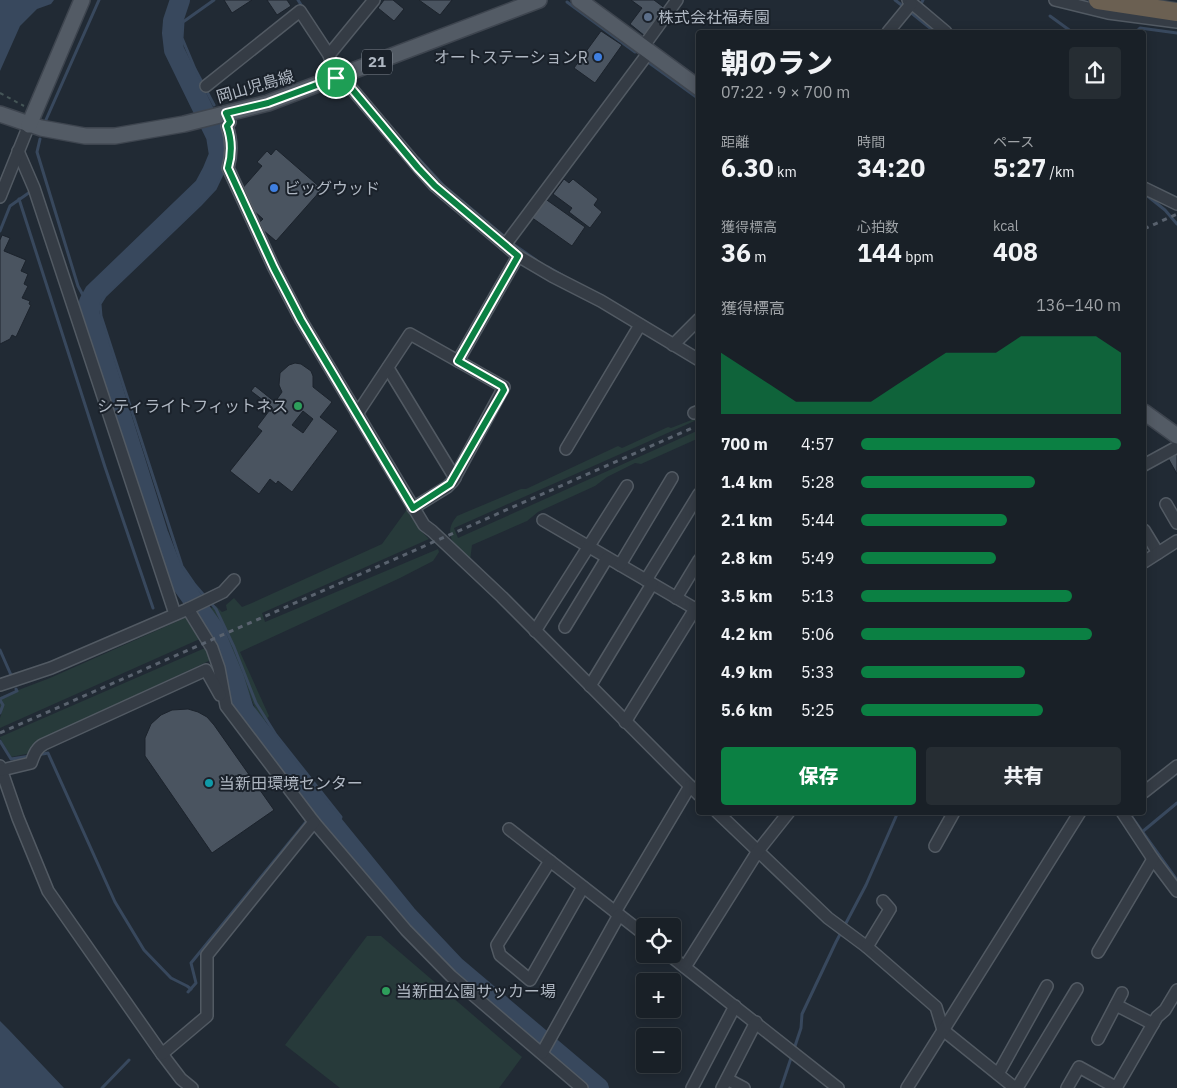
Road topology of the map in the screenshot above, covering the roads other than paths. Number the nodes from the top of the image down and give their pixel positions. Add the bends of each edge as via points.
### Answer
1 (82, 0) edge
2 (374, 0) edge
3 (539, 0) edge
4 (580, 0) edge
5 (678, 0) edge
6 (1055, 0) edge
7 (1098, 0) edge
8 (911, 6) edge
9 (1177, 12) edge
10 (1177, 22) edge
11 (890, 30) edge
12 (943, 30) edge
13 (646, 50) junction
14 (330, 53) junction
15 (339, 77) junction
16 (206, 86) dead end
17 (696, 86) edge
18 (0, 114) edge
19 (213, 116) junction
20 (25, 124) junction
21 (18, 151) junction
22 (1146, 189) edge
23 (0, 197) edge
24 (1177, 204) edge
25 (507, 242) junction
26 (518, 256) junction
27 (696, 322) edge
28 (640, 325) junction
29 (676, 342) junction
30 (696, 358) edge
31 (458, 361) junction
32 (388, 368) junction
33 (357, 414) junction
34 (1146, 414) edge
35 (1176, 438) edge
36 (566, 450) dead end
37 (1146, 463) edge
38 (455, 478) junction
39 (672, 478) dead end
40 (627, 486) dead end
41 (696, 499) edge
42 (1166, 504) dead end
43 (413, 508) junction
44 (543, 520) dead end
45 (1177, 523) edge
46 (1146, 533) edge
47 (1177, 541) edge
48 (588, 546) junction
49 (1158, 553) junction
50 (608, 558) junction
51 (1146, 561) edge
52 (620, 565) junction
53 (696, 565) edge
54 (234, 580) dead end
55 (649, 582) junction
56 (676, 598) junction
57 (190, 608) junction
58 (696, 609) edge
59 (696, 612) edge
60 (175, 614) junction
61 (565, 627) dead end
62 (535, 631) junction
63 (0, 685) edge
64 (590, 686) junction
65 (226, 706) junction
66 (626, 722) junction
67 (1177, 766) edge
68 (1, 768) edge
69 (696, 790) edge
70 (1146, 790) edge
71 (721, 815) edge
72 (787, 815) edge
73 (952, 815) edge
74 (1078, 815) edge
75 (1124, 815) edge
76 (311, 818) junction
77 (509, 829) dead end
78 (935, 846) dead end
79 (758, 851) junction
80 (1153, 859) junction
81 (550, 861) junction
82 (583, 887) junction
83 (1177, 892) edge
84 (883, 901) dead end
85 (617, 913) junction
86 (636, 928) edge
87 (867, 948) junction
88 (1098, 952) dead end
89 (680, 963) edge
90 (685, 967) junction
91 (1047, 986) dead end
92 (1077, 989) dead end
93 (1177, 990) edge
94 (1122, 992) dead end
95 (1116, 1005) junction
96 (736, 1006) junction
97 (756, 1022) junction
98 (1153, 1024) junction
99 (944, 1030) junction
100 (1098, 1039) dead end
101 (544, 1051) junction
102 (162, 1054) junction
103 (998, 1074) junction
104 (725, 1083) edge
105 (192, 1088) edge
106 (582, 1088) edge
107 (692, 1088) edge
108 (744, 1088) edge
109 (838, 1088) edge
110 (907, 1088) edge
111 (1016, 1088) edge
112 (1067, 1088) edge
113 (1116, 1088) edge

1 - 20 main road
2 - 14 street
3 - 15 main road, 岡山児島線 / 21
4 - 13 main road
5 - 13 street
6 - 10 street via 1108,13
7 - 9 highway
8 - 11 street
8 - 12 street
13 - 17 main road
13 - 25 street
14 - 15 street
14 - 16 street via 300,11
15 - 19 main road, 岡山児島線 / 21 via 268,103
15 - 25 street via 435,186
18 - 20 main road, 岡山児島線 / 21
19 - 20 main road, 岡山児島線 / 21 via 145,131 100,136
19 - 33 street via 230,122 227,126 231,136 228,168 278,277
20 - 21 street
21 - 23 street
21 - 60 street via 34,188
22 - 24 street
25 - 26 street
26 - 28 street
26 - 31 street
27 - 29 street
28 - 29 street
28 - 36 street
29 - 30 street
31 - 32 street via 410,334
31 - 38 street via 504,388
32 - 33 street
32 - 38 street
33 - 43 street
34 - 35 main road
35 - 37 street
38 - 43 street via 447,487
39 - 52 street
40 - 48 street
41 - 55 street
42 - 45 street
43 - 62 street via 424,526
44 - 48 street
46 - 49 street
47 - 49 street
48 - 50 street
48 - 62 street
49 - 51 street
50 - 52 street
50 - 61 street
52 - 55 street
53 - 56 street
54 - 57 street via 222,592
55 - 56 street
55 - 64 street
56 - 58 street
57 - 60 street
57 - 65 street via 212,648
59 - 66 street
60 - 63 street via 51,668
62 - 64 street
64 - 66 street
65 - 68 street via 206,670 44,744 31,763
65 - 76 street
66 - 69 street
67 - 70 street
68 - 102 street via 48,891
69 - 85 street
71 - 79 street
72 - 79 street
73 - 78 street
74 - 99 street
75 - 80 street
76 - 101 street via 406,930 451,976
76 - 102 street via 207,955 207,1016
77 - 81 street
79 - 87 street via 842,930
79 - 90 street
80 - 83 street
80 - 88 street
81 - 82 street
81 - 82 street via 497,945 500,955 530,980
82 - 85 street
84 - 87 street via 890,909
85 - 86 street
85 - 101 street
87 - 99 street via 936,1007
89 - 90 street
90 - 96 street
91 - 103 street
92 - 111 street
93 - 98 street
94 - 95 street
95 - 98 street
95 - 100 street
96 - 97 street
96 - 107 street
97 - 104 street
97 - 109 street
98 - 113 street
99 - 103 street
99 - 110 street
101 - 106 street
102 - 105 street
103 - 111 street
104 - 108 street
112 - 113 street via 1079,1067

